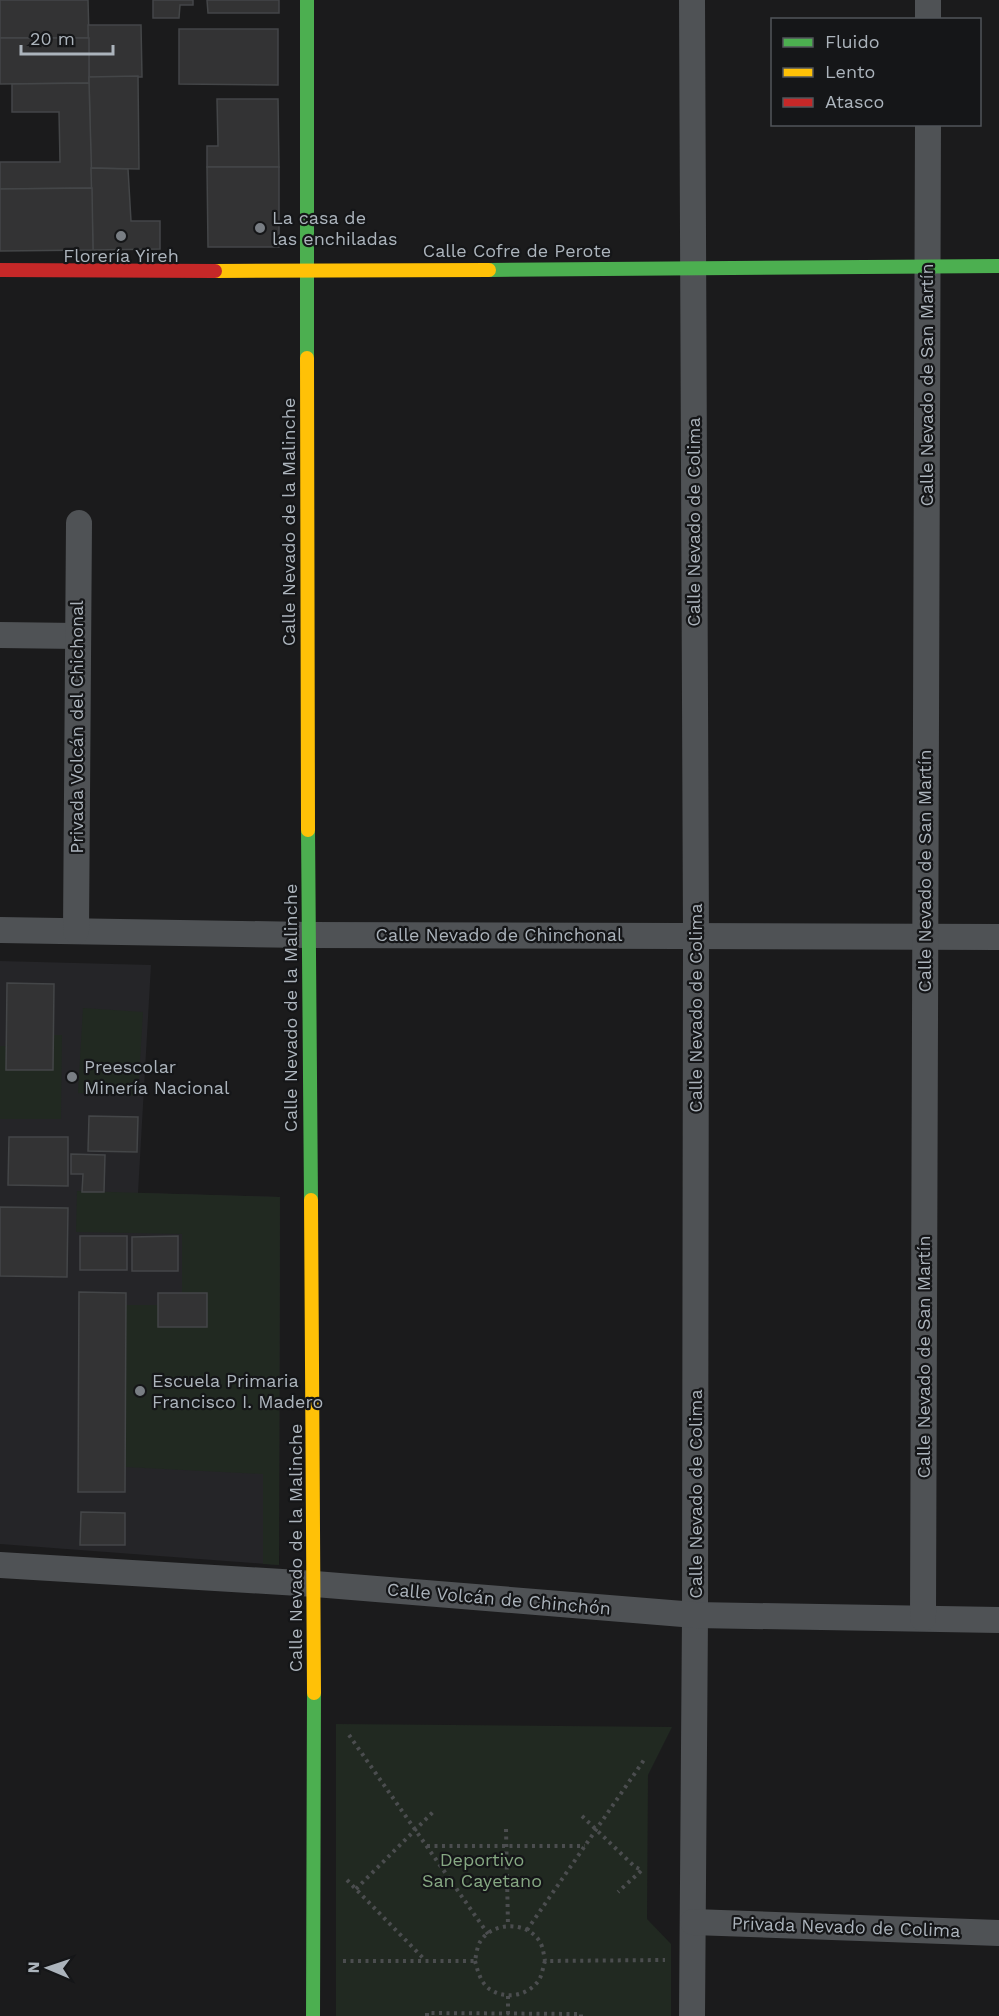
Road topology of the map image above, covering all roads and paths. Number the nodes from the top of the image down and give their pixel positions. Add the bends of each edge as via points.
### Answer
1 (307, 0) edge
2 (692, 0) edge
3 (928, 0) edge
4 (928, 18) edge
5 (928, 126) edge
6 (928, 266) junction
7 (999, 266) edge
8 (692, 267) junction
9 (0, 270) edge
10 (306, 271) junction
11 (79, 523) dead end
12 (0, 635) edge
13 (78, 636) junction
14 (0, 930) edge
15 (76, 931) junction
16 (308, 935) junction
17 (696, 935) junction
18 (925, 936) junction
19 (999, 937) edge
20 (0, 1564) edge
21 (315, 1584) junction
22 (695, 1615) junction
23 (923, 1618) junction
24 (999, 1620) edge
25 (349, 1735) dead end
26 (644, 1760) dead end
27 (434, 1811) dead end
28 (582, 1816) dead end
29 (506, 1829) dead end
30 (415, 1830) junction
31 (596, 1830) junction
32 (426, 1845) junction
33 (507, 1846) junction
34 (585, 1846) junction
35 (342, 1875) dead end
36 (356, 1889) junction
37 (618, 1892) dead end
38 (693, 1922) junction
39 (508, 1926) junction
40 (527, 1930) junction
41 (999, 1933) edge
42 (488, 1934) junction
43 (670, 1960) dead end
44 (342, 1961) dead end
45 (426, 1961) junction
46 (475, 1961) junction
47 (545, 1961) junction
48 (508, 1996) junction
49 (508, 2014) junction
50 (313, 2016) edge
51 (427, 2016) edge
52 (581, 2016) edge
53 (692, 2016) edge

1 - 10 street, Calle Nevado de la Malinche
2 - 8 street, Calle Nevado de Colima
3 - 4 street
5 - 6 street, Calle Nevado de San Martín
6 - 7 street, Calle Cofre de Perote
6 - 8 street, Calle Cofre de Perote
6 - 18 street, Calle Nevado de San Martín
8 - 10 street, Calle Cofre de Perote
8 - 17 street, Calle Nevado de Colima
9 - 10 street, Calle Cofre de Perote
10 - 16 street, Calle Nevado de la Malinche
11 - 13 street, Privada Volcán del Chichonal
12 - 13 street
13 - 15 street, Privada Volcán del Chichonal
14 - 15 street, Calle Nevado de Chinchonal
15 - 16 street, Calle Nevado de Chinchonal
16 - 17 street, Calle Nevado de Chinchonal
16 - 21 street, Calle Nevado de la Malinche
17 - 18 street, Calle Nevado de Chinchonal
17 - 22 street, Calle Nevado de Colima
18 - 19 street, Calle Nevado de Chinchonal
18 - 23 street, Calle Nevado de San Martín
20 - 21 street, Calle Volcán de Chinchón
21 - 22 street, Calle Volcán de Chinchón
21 - 50 street, Calle Nevado de la Malinche
22 - 23 street, Calle Volcán de Chinchón
22 - 38 street, Calle Nevado de Colima
23 - 24 street, Calle Volcán de Chinchón
25 - 30 path
26 - 31 path
27 - 30 path
28 - 31 path
29 - 33 path
30 - 32 path
30 - 36 path
31 - 34 path
31 - 37 path via 642,1870
32 - 33 path
32 - 42 path
33 - 34 path
33 - 39 path
34 - 40 path
35 - 36 path
36 - 45 path
38 - 41 street, Privada Nevado de Colima
38 - 53 street, Calle Nevado de Colima
39 - 40 path
39 - 42 path
40 - 47 path via 541,1943
42 - 46 path via 480,1942
43 - 47 path
44 - 45 path
45 - 46 path
46 - 48 path via 479,1977 491,1990
47 - 48 path via 540,1979 526,1992
48 - 49 path
49 - 51 path
49 - 52 path

